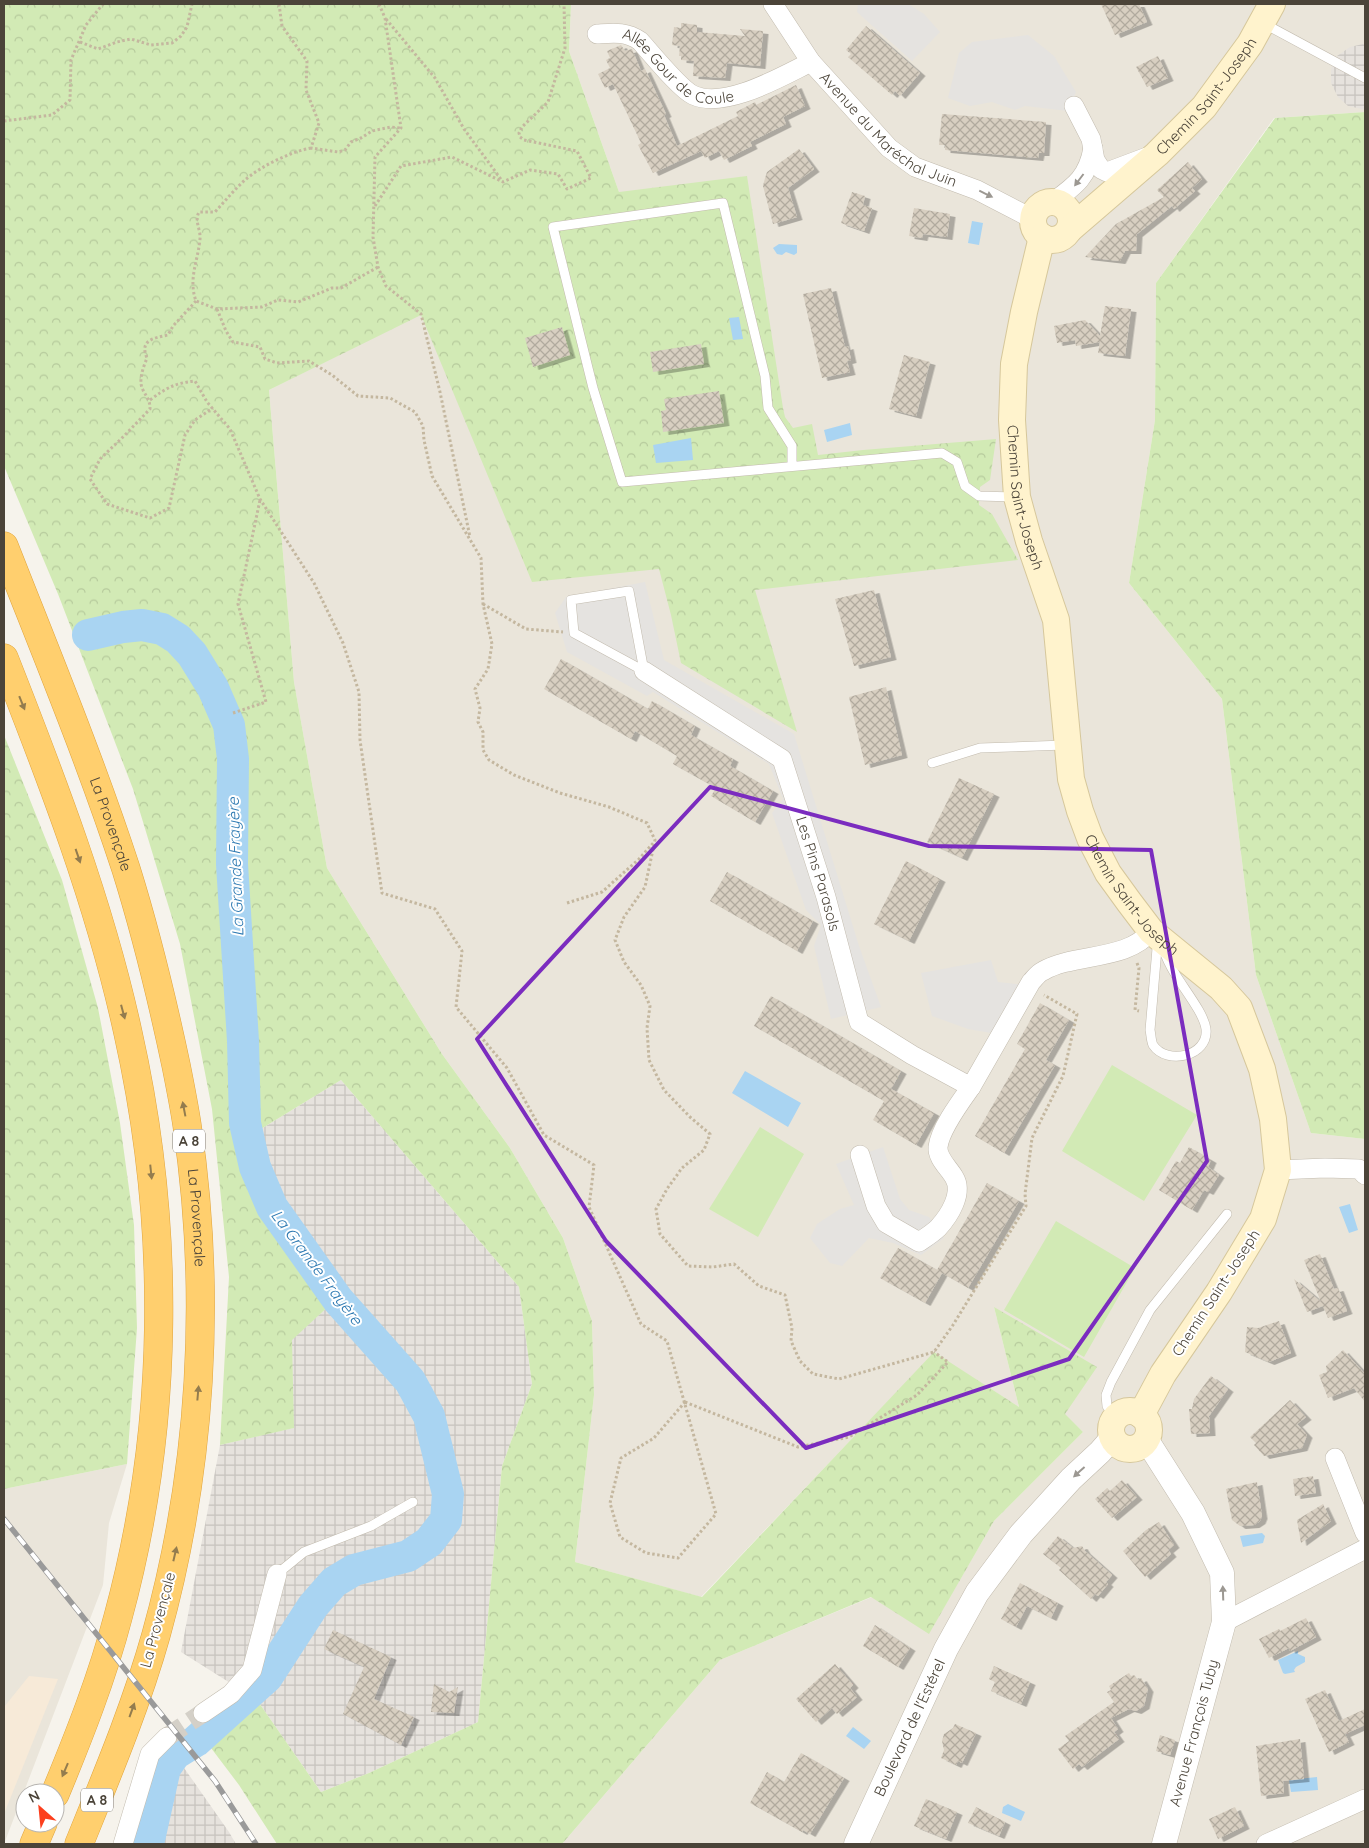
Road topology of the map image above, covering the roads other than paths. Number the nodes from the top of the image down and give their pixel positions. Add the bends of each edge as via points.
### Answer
1 (773, 4) edge
2 (1268, 13) edge
3 (597, 34) dead end
4 (811, 62) junction
5 (1365, 78) edge
6 (1074, 106) dead end
7 (1093, 148) junction
8 (1157, 154) junction
9 (1054, 222) junction
10 (792, 466) junction
11 (1017, 497) junction
12 (4, 546) edge
13 (4, 658) edge
14 (644, 672) junction
15 (1068, 745) junction
16 (932, 763) dead end
17 (1154, 934) junction
18 (971, 1087) junction
19 (860, 1155) dead end
20 (1278, 1170) junction
21 (1365, 1175) edge
22 (1227, 1214) dead end
23 (1144, 1427) junction
24 (1114, 1428) junction
25 (1335, 1458) dead end
26 (413, 1502) dead end
27 (1365, 1533) edge
28 (1365, 1549) edge
29 (277, 1574) joint
30 (964, 1614) junction
31 (1224, 1622) junction
32 (957, 1649) dead end
33 (203, 1713) tunnel mouth
34 (167, 1737) tunnel mouth
35 (60, 1783) edge
36 (1365, 1799) edge
37 (79, 1844) edge
38 (123, 1844) edge
39 (856, 1844) edge
40 (1164, 1844) edge
41 (1266, 1844) edge

1 - 4 street, Avenue du Maréchal Juin
2 - 5 lane
2 - 8 main road, Chemin Saint-Joseph via 1204,107
3 - 4 street, Allée Gour de Coule via 632,35 681,86 693,95 713,99 740,95
4 -> 9 street, Avenue du Maréchal Juin via 889,148 915,167
6 - 7 street
7 - 8 street via 1095,160 1107,172
7 -> 9 street via 1079,182
8 - 9 main road, Chemin Saint-Joseph via 1128,178
9 - 11 main road, Chemin Saint-Joseph via 1024,312 1014,364 1012,420
10 - 10 lane via 792,446 768,408 763,367 723,203 553,227 593,388 622,482
10 - 11 lane via 942,452 956,462 965,486 979,496
11 - 15 main road, Chemin Saint-Joseph via 1056,620
37 -> 12 highway, La Provençale / A 8 via 136,1698 177,1546 199,1386 198,1216 187,1124 152,959 78,730
13 -> 35 highway, A 8 via 76,849 106,949 128,1032 146,1126 156,1224 159,1300 157,1382 148,1470 134,1552 98,1686
14 - 14 lane, Les Pins Parasols via 629,591 571,600 574,633
14 - 18 street, Les Pins Parasols via 782,759 826,897 859,1022
15 - 16 lane via 980,748
15 - 17 main road, Chemin Saint-Joseph via 1071,779 1090,838 1108,873
17 - 17 lane via 1172,970 1204,1019 1205,1041 1185,1056 1162,1053 1151,1037
17 - 18 street via 1136,944 1041,972 1029,986
17 - 20 main road, Chemin Saint-Joseph via 1221,988 1239,1008 1262,1069 1273,1119
18 - 19 street via 950,1116 938,1145 938,1154 956,1179 955,1203 937,1228 919,1242 886,1223 876,1206
20 - 21 street via 1359,1169
20 - 23 main road, Chemin Saint-Joseph via 1263,1219 1163,1374
22 - 24 lane via 1150,1310 1111,1382 1106,1395
23 - 24 main road via 1136,1412 1125,1412
23 - 24 main road via 1137,1447 1126,1448 1116,1442
31 -> 23 street, Avenue François Tuby via 1222,1573 1193,1513
24 -> 30 street, Boulevard de l'Estérel via 1100,1452 1021,1534
25 - 27 street
26 - 29 lane via 371,1526 304,1552
28 - 31 street
29 - 33 street via 252,1670 231,1694
30 - 32 lane, Boulevard de l'Estérel via 970,1622
30 - 39 street, Boulevard de l'Estérel
31 - 40 street, Avenue François Tuby
34 - 38 street via 150,1754
36 - 41 street

